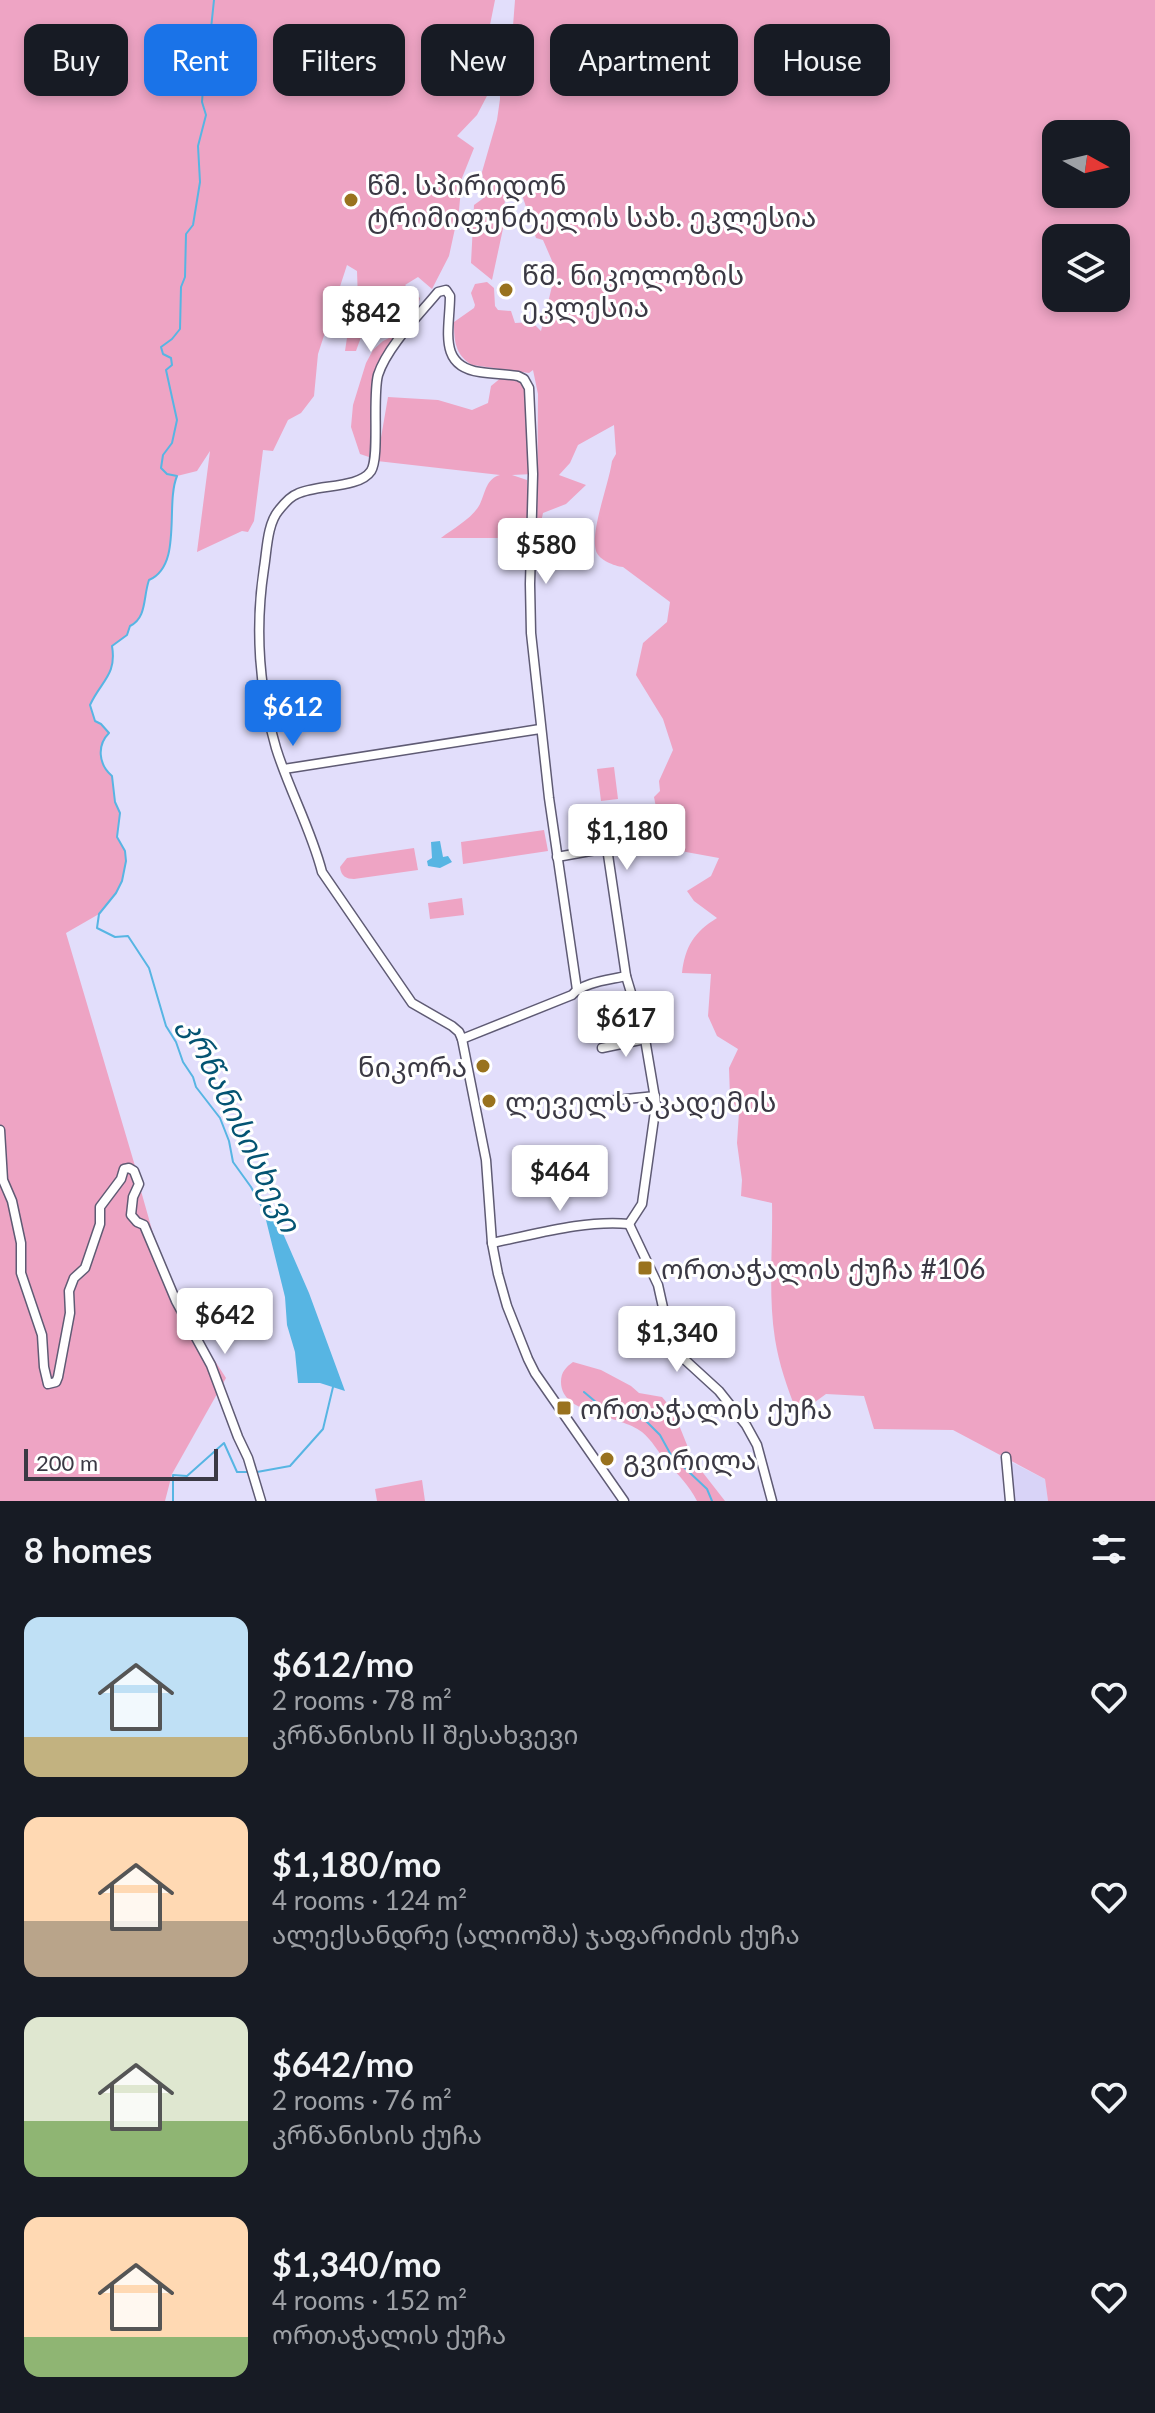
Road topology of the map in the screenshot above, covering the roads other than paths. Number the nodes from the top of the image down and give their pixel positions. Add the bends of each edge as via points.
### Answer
1 (540, 729) junction
2 (284, 769) junction
3 (557, 857) junction
4 (626, 976) junction
5 (577, 990) junction
6 (462, 1039) junction
7 (645, 1039) junction
8 (602, 1048) dead end
9 (655, 1096) junction
10 (607, 1101) dead end
11 (0, 1130) edge
12 (629, 1224) junction
13 (492, 1243) junction
14 (1006, 1457) dead end
15 (261, 1501) edge
16 (624, 1501) edge
17 (772, 1501) edge
18 (1010, 1501) edge

1 - 2 street
1 - 2 street via 531,633 529,388 518,376 463,369 455,362 446,290 438,292 378,376 370,472 361,480 296,494 277,511 271,526 260,595 260,647 265,705
1 - 3 street
2 - 6 street via 322,872 412,1003 452,1026
3 - 4 street via 607,848
3 - 5 street
4 - 5 street
4 - 7 street
5 - 6 street
6 - 13 street via 486,1160
7 - 8 street
7 - 9 street
9 - 10 street
9 - 12 street via 642,1204
11 - 15 street via 3,1180 21,1243 21,1273 42,1335 48,1384 58,1377 69,1291 85,1268 100,1224 100,1207 129,1168 139,1184 131,1215 144,1225 211,1365
12 - 13 street via 557,1229
12 - 17 street via 658,1285 672,1348 719,1391 746,1425
13 - 16 street via 507,1306 528,1359
14 - 18 street

